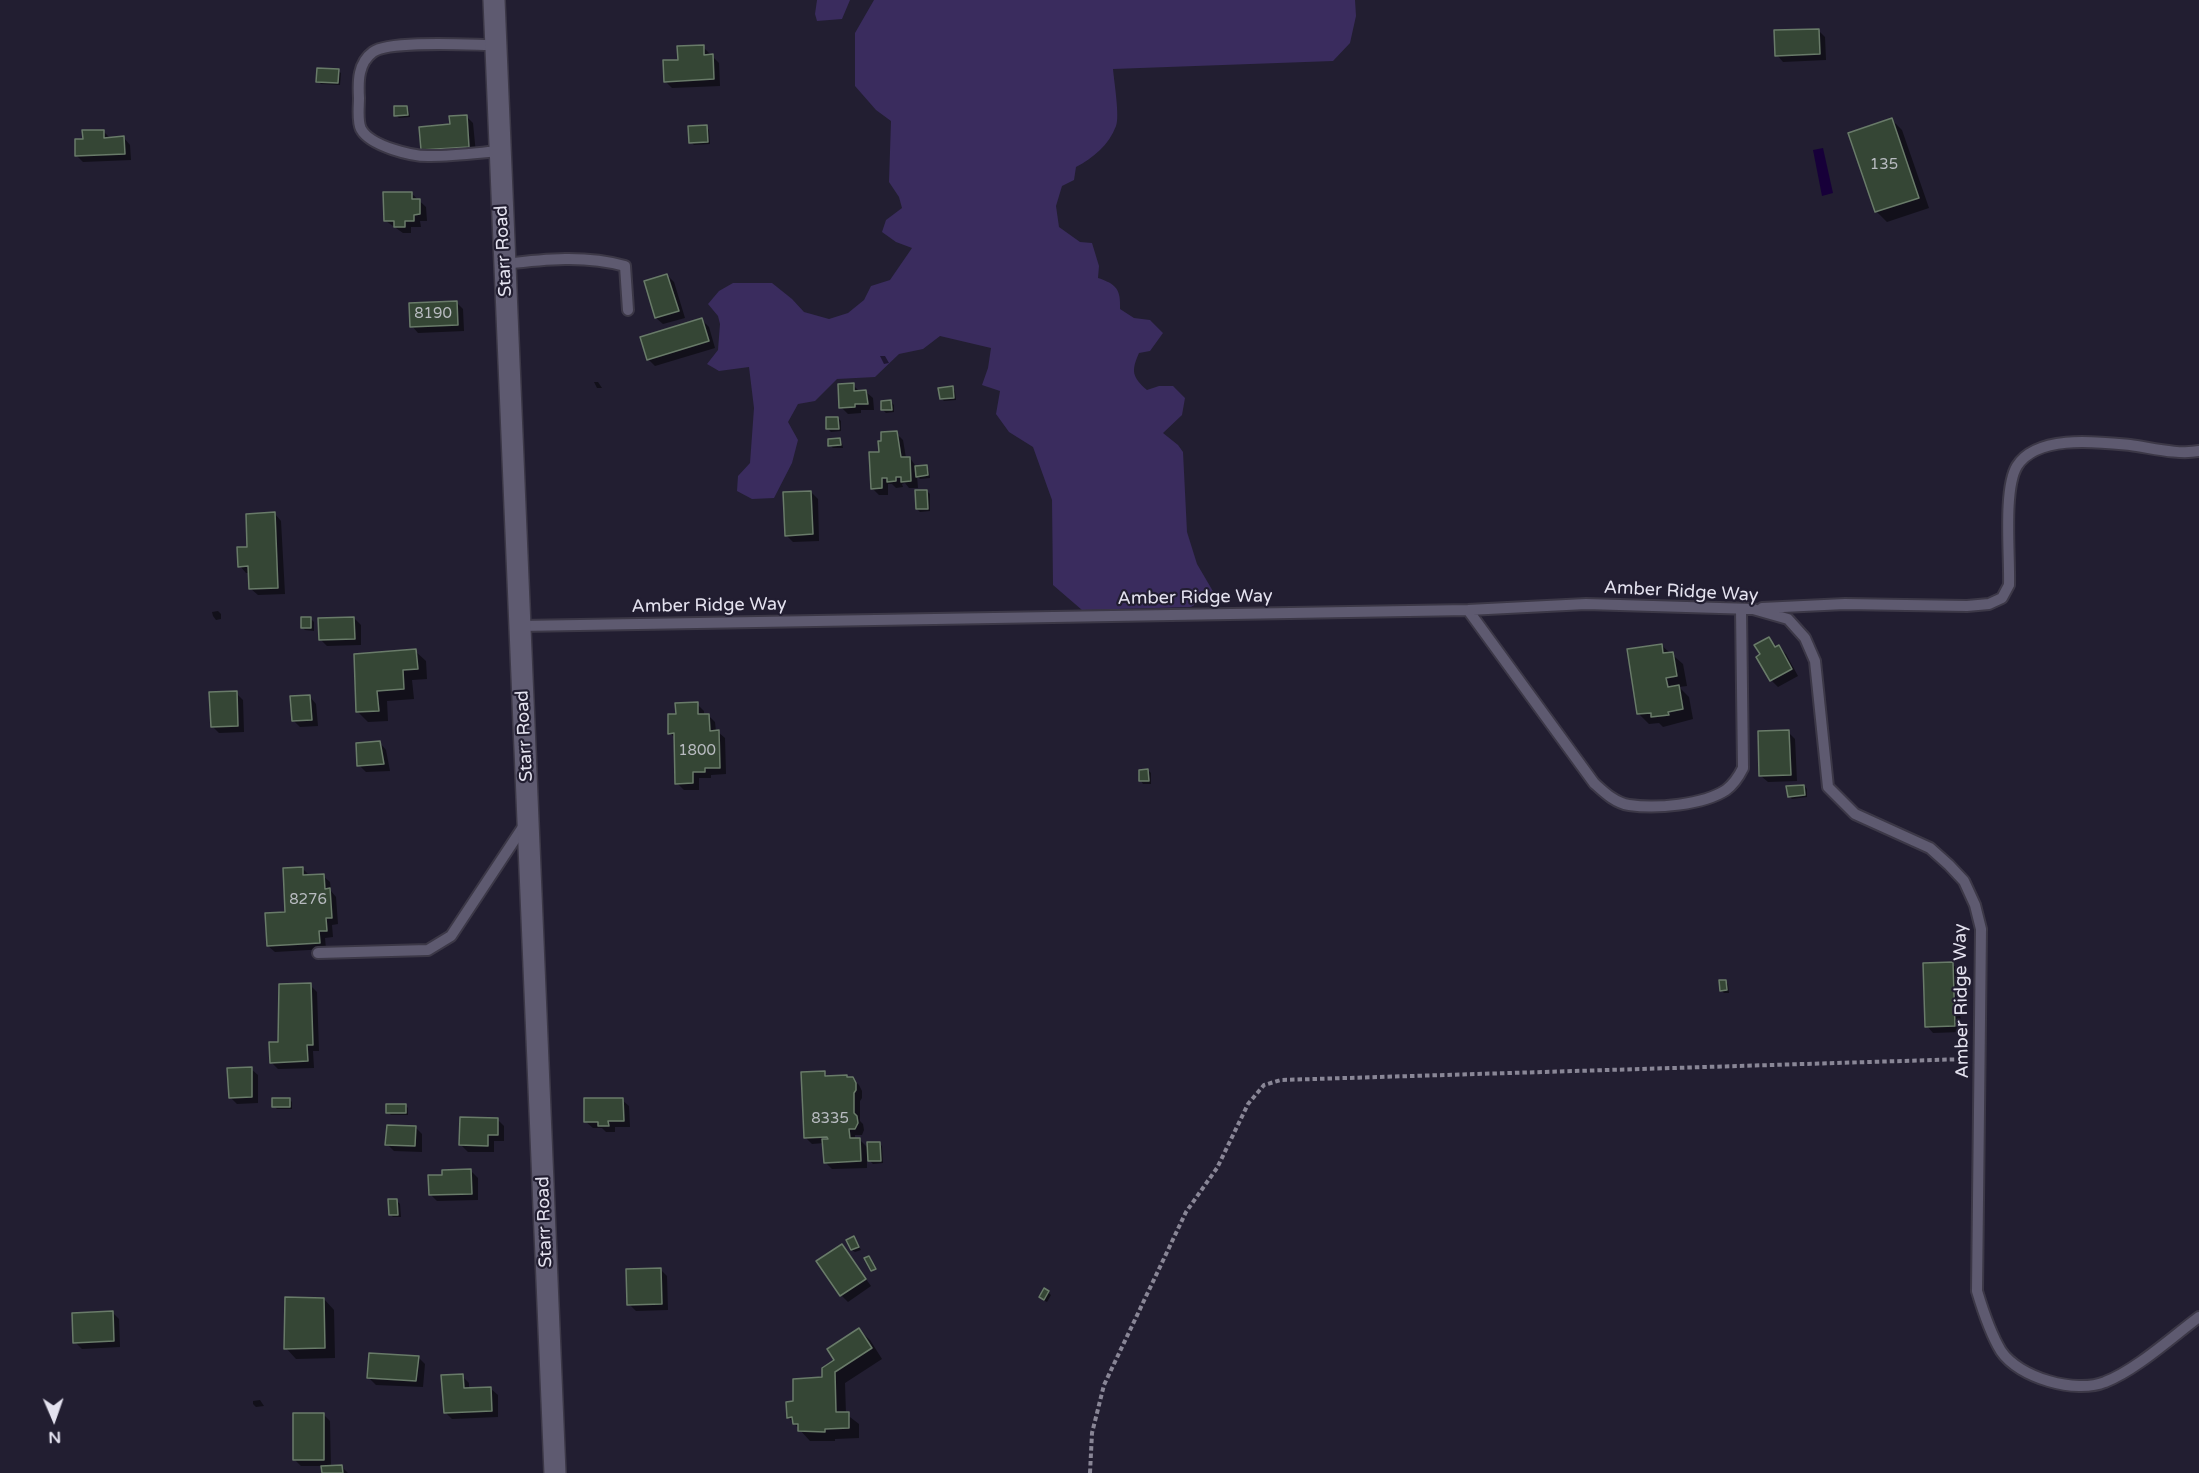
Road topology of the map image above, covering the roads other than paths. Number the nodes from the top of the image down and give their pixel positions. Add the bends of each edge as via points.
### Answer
1 (494, 0) edge
2 (496, 45) junction
3 (500, 151) junction
4 (505, 264) junction
5 (628, 310) dead end
6 (2199, 451) edge
7 (1741, 609) junction
8 (1753, 609) junction
9 (1468, 610) junction
10 (520, 626) junction
11 (529, 819) junction
12 (318, 953) dead end
13 (2199, 1317) edge
14 (555, 1473) edge

1 - 2 street, Starr Road
2 - 3 street, Starr Road
2 - 3 lane via 392,46 374,51 362,64 359,116 367,138 409,153 429,157
3 - 4 street, Starr Road
4 - 5 lane via 542,259 604,260 625,266
4 - 10 street, Starr Road
6 - 8 lane via 2103,442 2059,443 2033,452 2018,465 2011,483 2009,585 2002,598 1989,604 1845,604
7 - 8 lane, Amber Ridge Way
7 - 9 lane, Amber Ridge Way via 1586,604
7 - 9 lane via 1743,768 1726,790 1700,801 1654,806 1628,805 1610,798 1594,783
8 - 13 lane, Amber Ridge Way via 1788,619 1805,638 1815,661 1828,787 1855,814 1930,848 1964,881 1975,905 1981,929 1977,1292 2002,1352 2023,1370 2053,1383 2079,1387 2104,1383
9 - 10 lane, Amber Ridge Way
10 - 11 street, Starr Road
11 - 12 lane via 451,936 428,950
11 - 14 street, Starr Road

